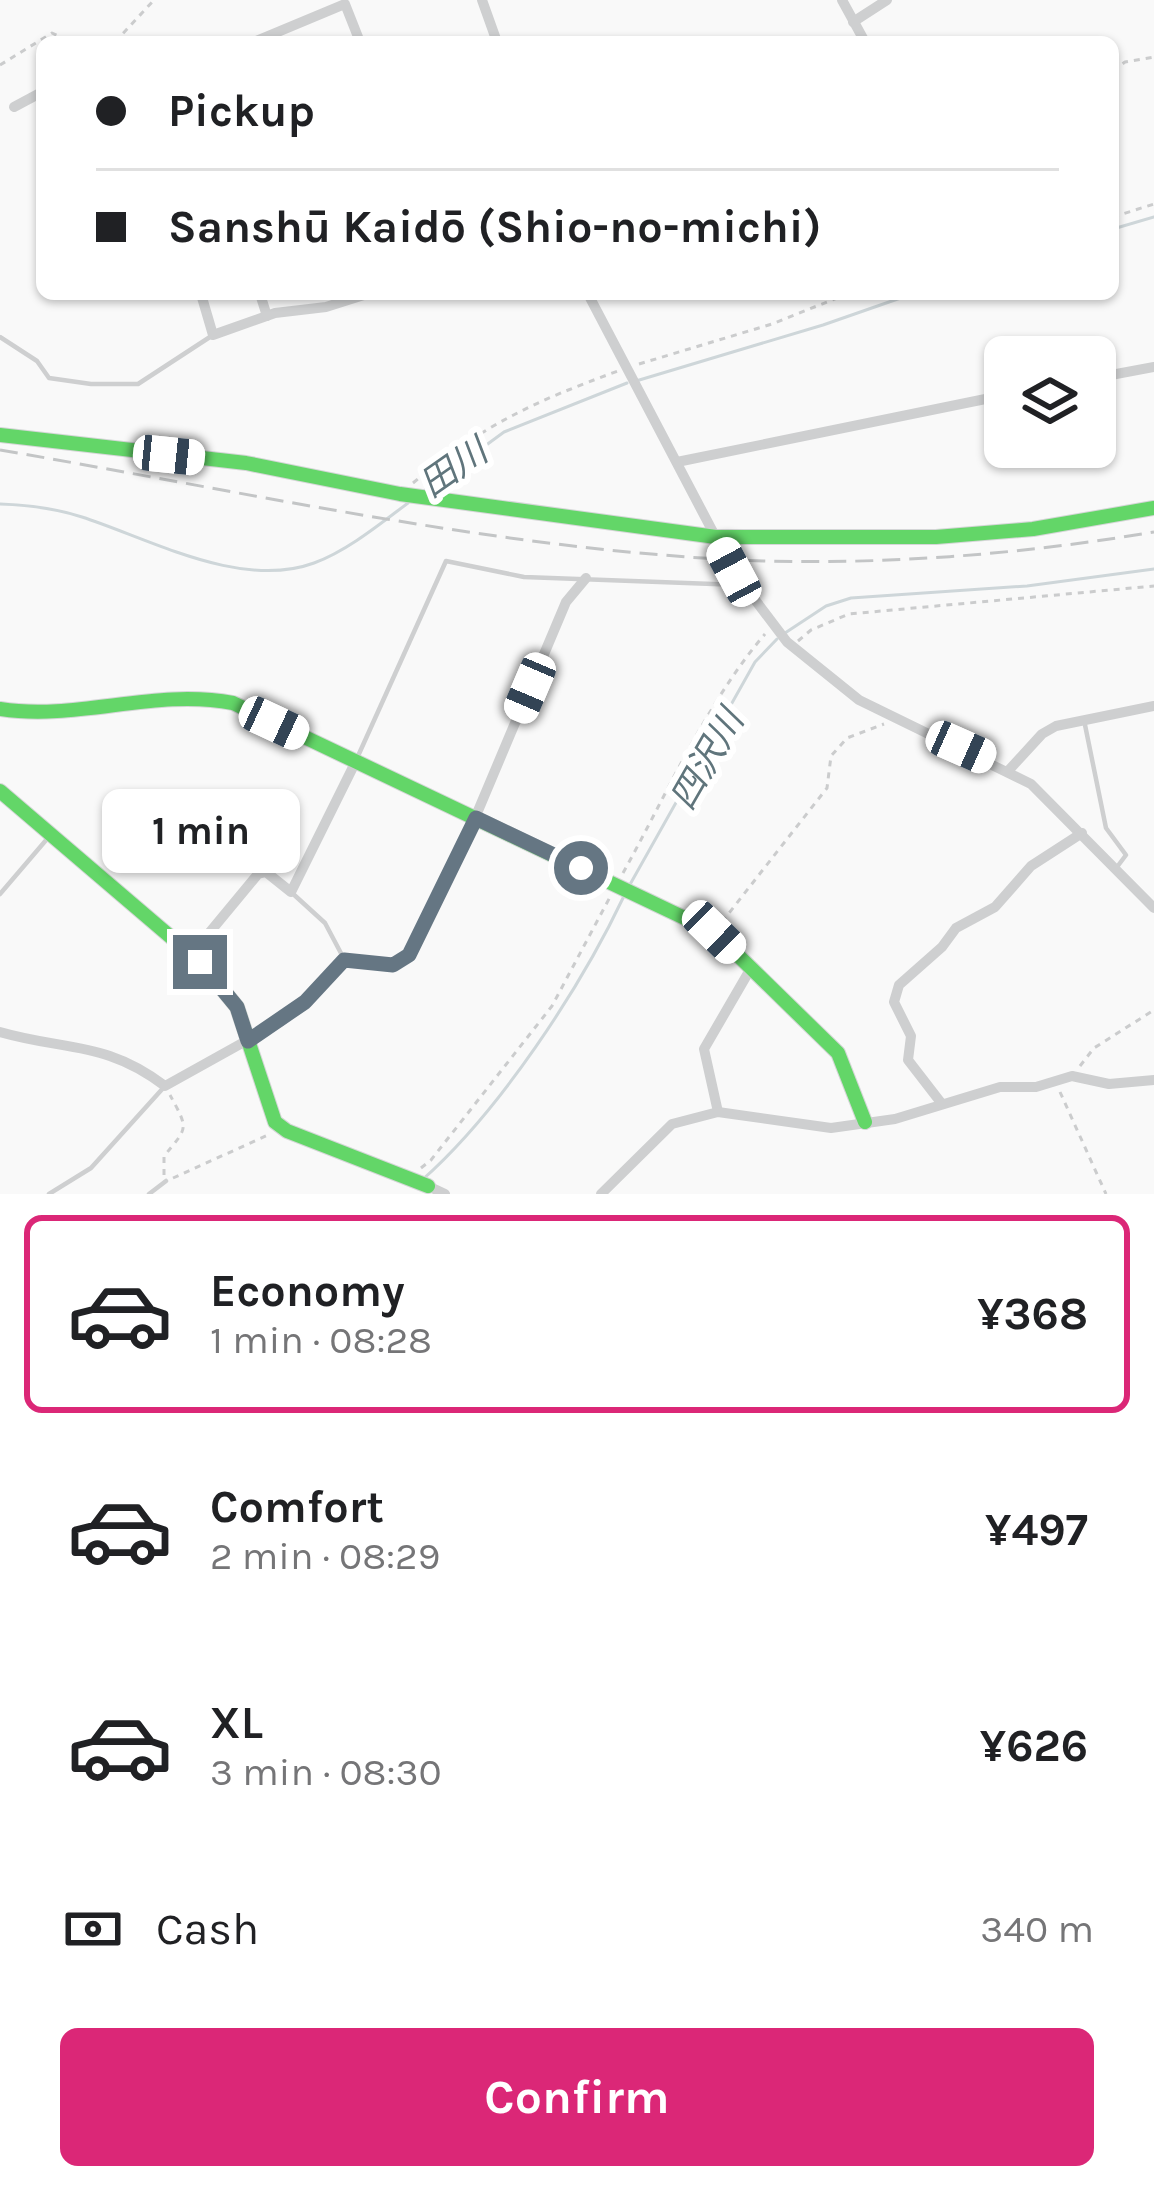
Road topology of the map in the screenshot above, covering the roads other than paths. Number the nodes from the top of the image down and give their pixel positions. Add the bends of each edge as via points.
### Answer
1 (482, 0) edge
2 (842, 0) edge
3 (886, 0) edge
4 (853, 22) junction
5 (268, 36) edge
6 (357, 36) edge
7 (495, 36) edge
8 (861, 36) edge
9 (36, 95) edge
10 (14, 107) dead end
11 (203, 300) edge
12 (262, 300) edge
13 (348, 300) edge
14 (591, 300) edge
15 (266, 316) junction
16 (213, 335) junction
17 (0, 337) edge
18 (1154, 367) edge
19 (1116, 374) edge
20 (984, 399) edge
21 (0, 436) edge
22 (677, 462) junction
23 (1154, 508) edge
24 (716, 537) junction
25 (586, 578) junction
26 (742, 585) junction
27 (1154, 706) edge
28 (0, 709) edge
29 (1084, 720) junction
30 (356, 761) junction
31 (1009, 770) junction
32 (0, 791) edge
33 (476, 818) junction
34 (1082, 833) junction
35 (50, 837) junction
36 (1117, 867) junction
37 (291, 892) junction
38 (0, 894) edge
39 (1154, 908) edge
40 (184, 951) junction
41 (344, 960) junction
42 (752, 968) junction
43 (0, 1031) edge
44 (248, 1041) junction
45 (1154, 1080) edge
46 (165, 1086) junction
47 (942, 1104) junction
48 (718, 1112) junction
49 (865, 1122) junction
50 (166, 1181) road end
51 (428, 1186) joint
52 (49, 1194) edge
53 (149, 1194) edge
54 (446, 1194) edge
55 (601, 1194) edge

1 - 7 street
2 - 4 street
3 - 4 street
4 - 8 street
5 - 6 street via 344,4
9 - 10 street
11 - 16 street
12 - 15 street
13 - 15 street
14 - 22 street
15 - 16 street
16 - 17 lane via 138,384 49,378
18 - 19 street
20 - 22 street
21 - 24 street via 246,463 428,499
22 - 24 street
23 - 24 street via 936,537
24 - 26 street
25 - 26 lane
25 - 30 lane via 524,577 446,561
25 - 33 street via 566,602
26 - 31 street via 790,644 859,700
27 - 29 street
28 - 30 street via 42,714 204,695
29 - 31 street via 1042,734
29 - 36 lane via 1106,828 1126,855
30 - 33 street
30 - 37 street
31 - 34 street
32 - 35 street
33 - 41 street via 409,955 393,965
33 - 42 street via 714,932
34 - 36 street
34 - 47 street via 1031,866 995,907 956,928 899,985 894,1002 911,1036 908,1060
35 - 38 lane
35 - 40 street
36 - 39 street
37 - 40 street via 258,874 205,938
37 - 41 lane via 325,923
40 - 44 street via 224,988
41 - 44 street via 305,1002
42 - 48 street via 704,1049
42 - 49 street via 838,1053
43 - 46 street via 115,1055
44 - 46 street
44 - 51 street via 280,1127
45 - 47 street via 1109,1084 1072,1076
46 - 52 lane via 91,1168
47 - 49 street
48 - 49 street via 831,1128
48 - 55 street via 672,1124
50 - 53 lane
51 - 54 street

